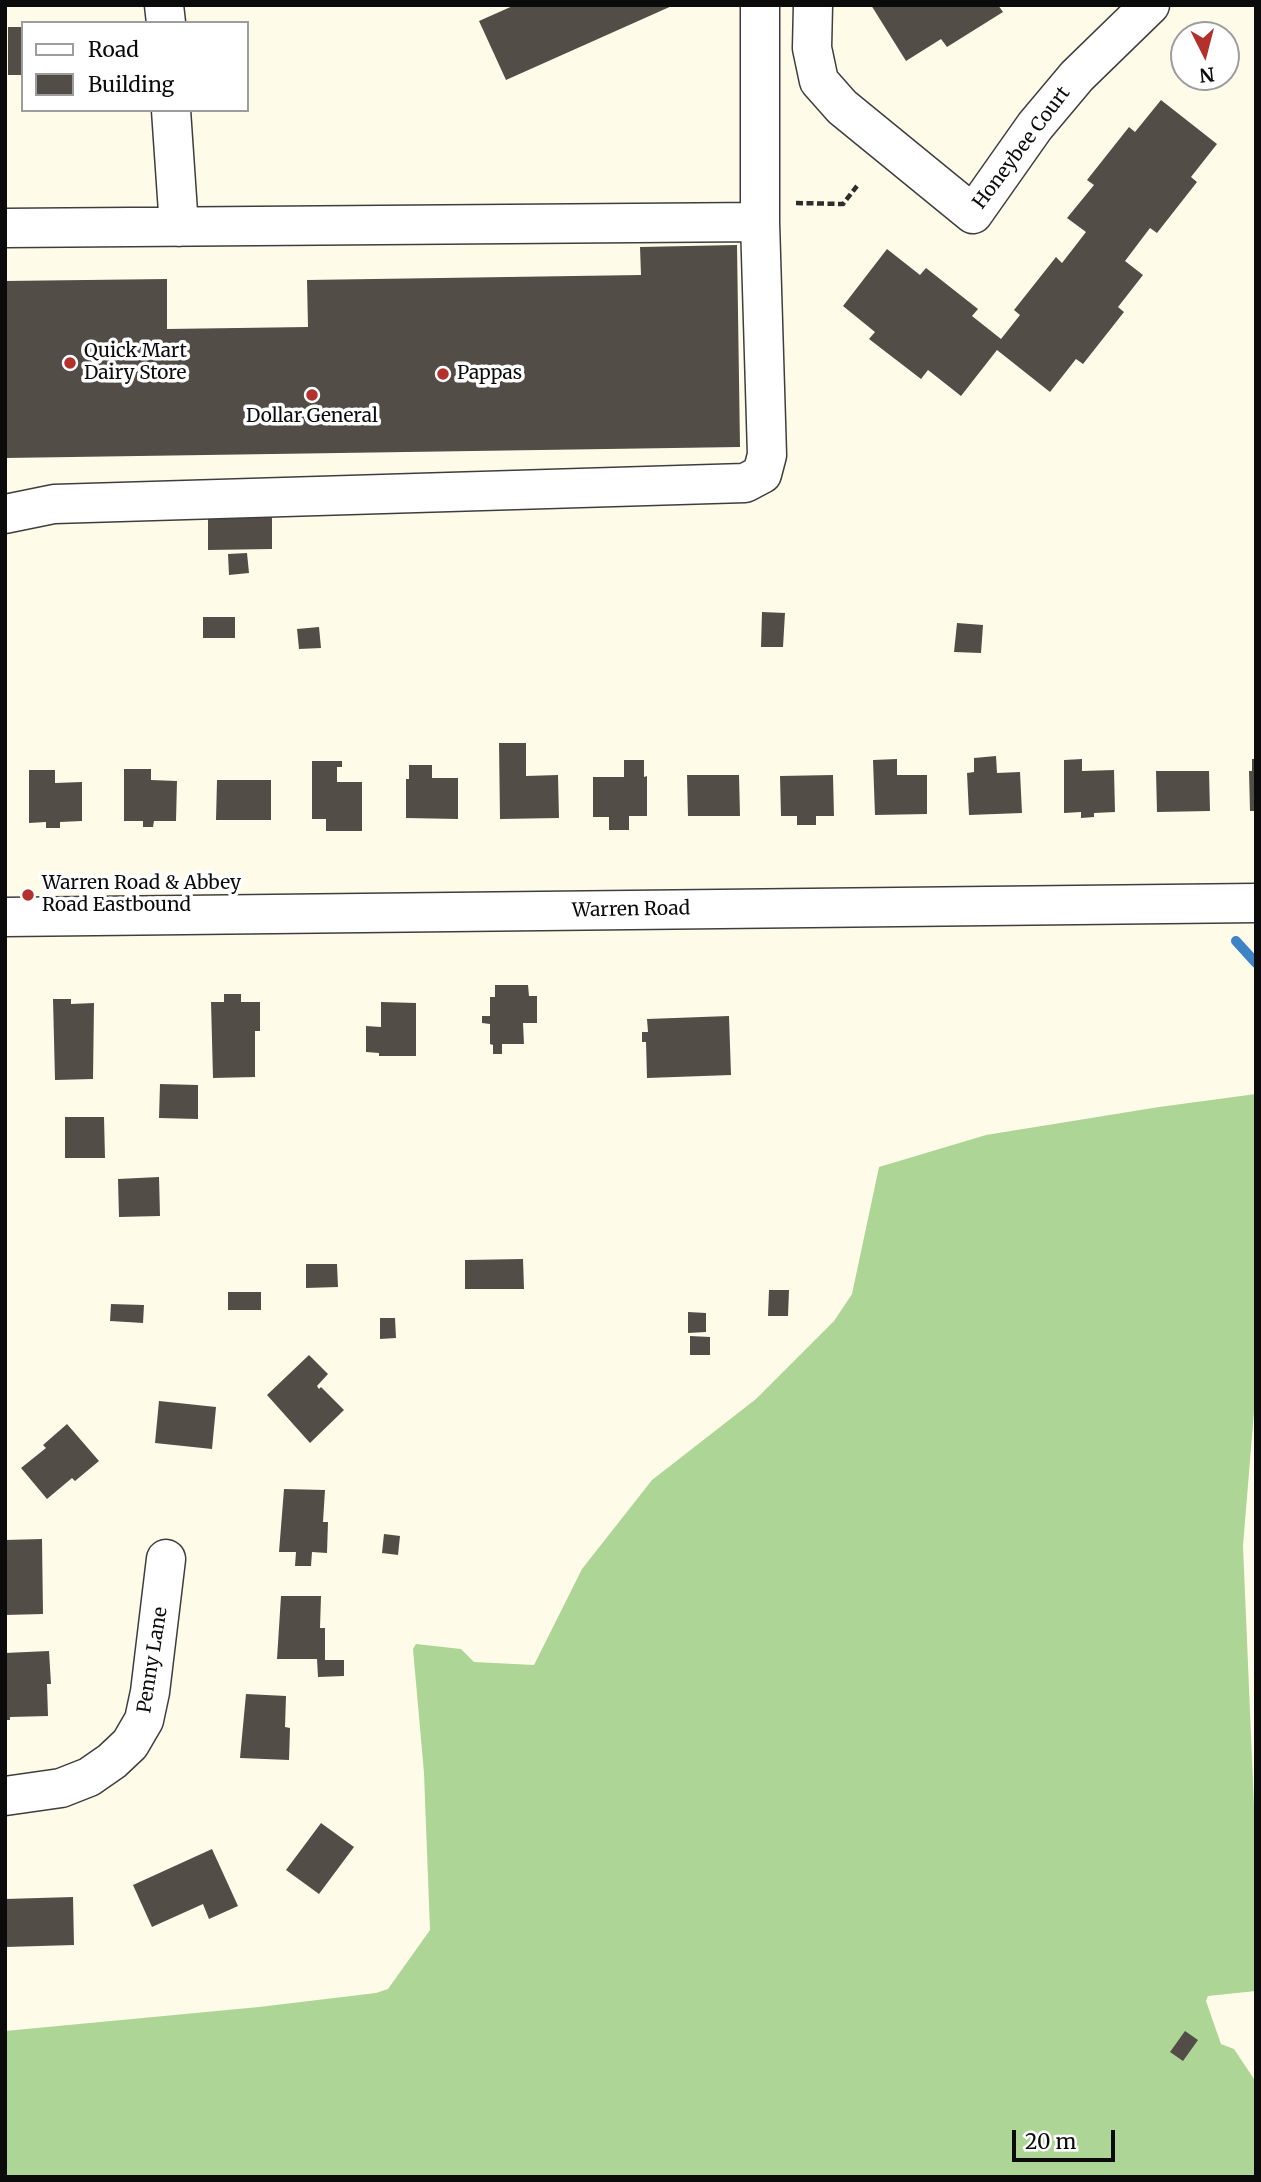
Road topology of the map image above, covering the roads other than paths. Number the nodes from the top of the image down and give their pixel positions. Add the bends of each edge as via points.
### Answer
1 (760, 5) edge
2 (813, 5) edge
3 (1150, 5) edge
4 (171, 112) edge
5 (774, 213) junction
6 (179, 227) junction
7 (5, 228) edge
8 (5, 514) edge
9 (1256, 903) edge
10 (5, 917) edge
11 (166, 1559) dead end
12 (5, 1796) edge

1 - 5 street
2 - 3 street, Honeybee Court via 812,48 820,81 842,107 973,214 1077,76
4 - 6 street
5 - 6 street
5 - 8 street via 767,455 762,474 745,483 54,503
6 - 7 street
9 - 10 street, Warren Road
11 - 12 street, Penny Lane via 150,1692 144,1720 130,1744 89,1777 61,1788

